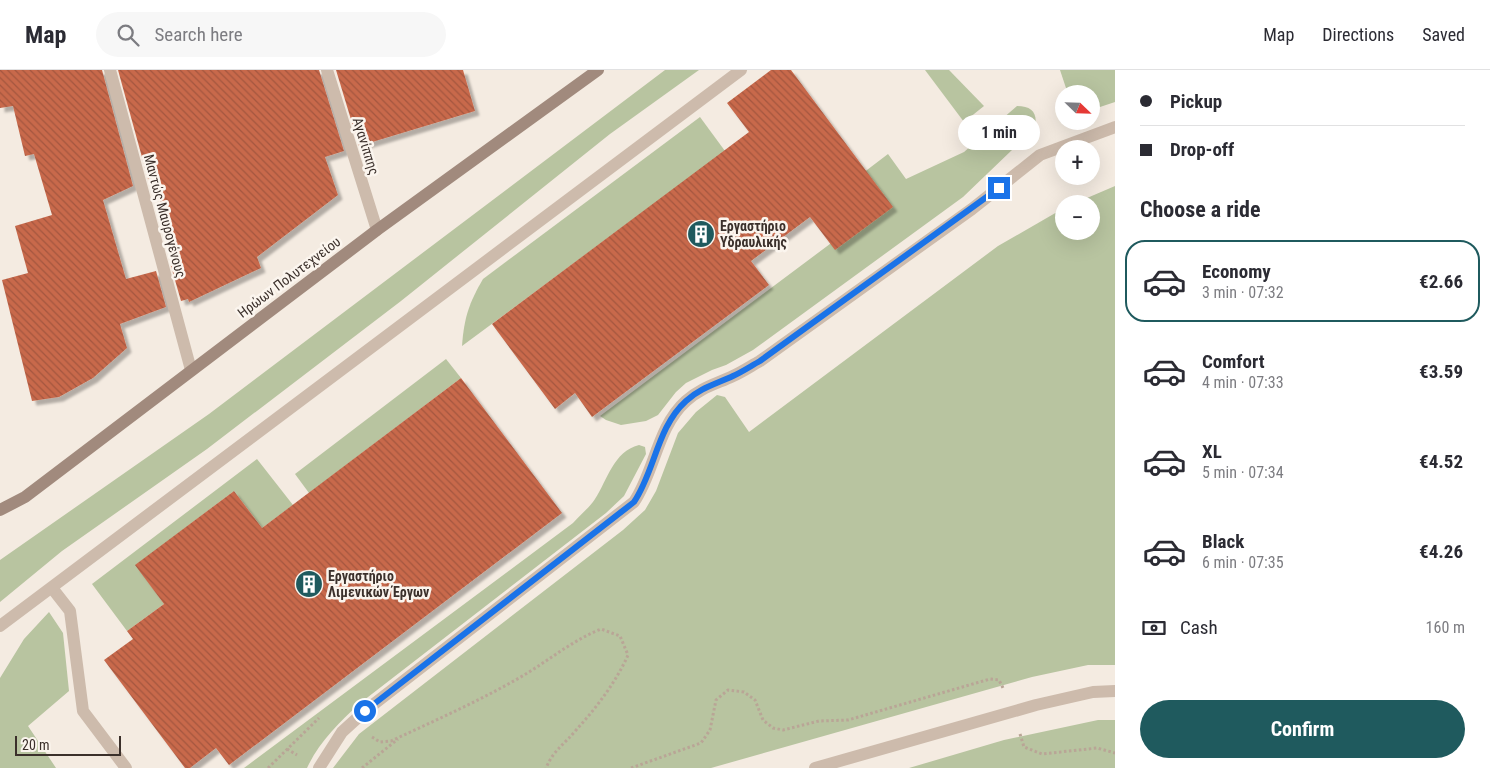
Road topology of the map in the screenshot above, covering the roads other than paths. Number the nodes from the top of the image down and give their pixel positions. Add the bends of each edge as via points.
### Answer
1 (110, 70) edge
2 (328, 70) edge
3 (598, 70) edge
4 (742, 70) edge
5 (1115, 127) edge
6 (377, 230) junction
7 (191, 370) junction
8 (0, 510) edge
9 (52, 588) junction
10 (2, 628) edge
11 (1115, 691) edge
12 (126, 768) edge
13 (319, 768) edge
14 (815, 768) edge

1 - 7 street, Μαντώς Μαυρογένους
2 - 6 street, Αγανίππης
3 - 6 street, Ηρώων Πολυτεχνείου
4 - 9 street
5 - 13 street via 1040,155 972,209 760,361 716,381 685,402 672,418 644,487 634,502 365,711 342,732
6 - 7 street, Ηρώων Πολυτεχνείου
7 - 8 street, Ηρώων Πολυτεχνείου via 25,497
9 - 10 street
9 - 12 street via 70,611 83,711
11 - 14 street via 1092,692 1012,712

